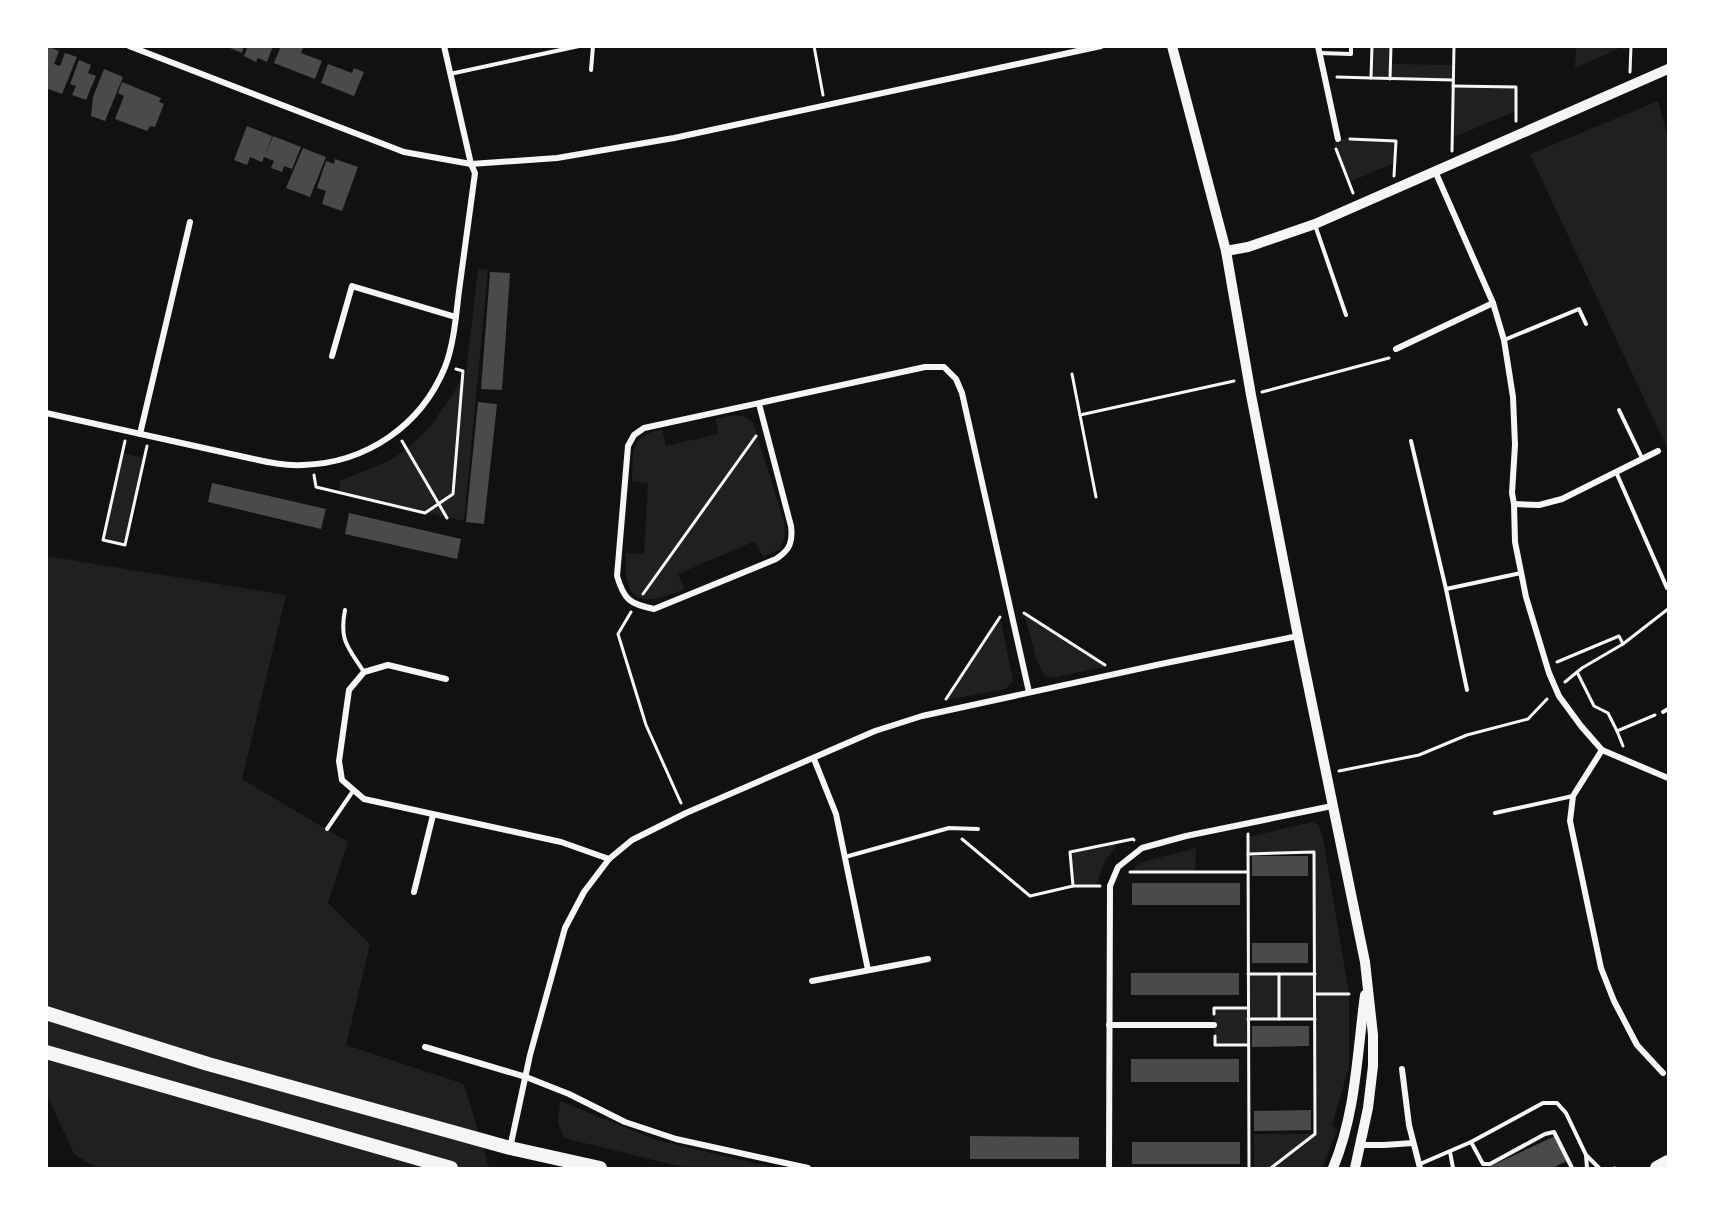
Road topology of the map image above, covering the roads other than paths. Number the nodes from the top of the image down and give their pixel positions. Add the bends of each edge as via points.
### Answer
1 (129, 46) edge
2 (444, 46) edge
3 (579, 46) edge
4 (593, 46) edge
5 (1101, 46) edge
6 (1172, 46) edge
7 (1351, 46) edge
8 (1318, 50) edge
9 (1668, 69) edge
10 (591, 70) dead end
11 (450, 74) junction
12 (1338, 139) road end
13 (471, 164) junction
14 (1435, 171) junction
15 (190, 222) dead end
16 (1315, 224) junction
17 (1226, 251) junction
18 (1493, 303) junction
19 (1346, 315) dead end
20 (456, 317) junction
21 (1586, 324) dead end
22 (1504, 340) junction
23 (1395, 349) road end
24 (332, 356) dead end
25 (759, 404) junction
26 (1619, 410) dead end
27 (46, 413) edge
28 (140, 434) junction
29 (1411, 441) dead end
30 (1658, 451) dead end
31 (1642, 459) junction
32 (1616, 472) junction
33 (1514, 504) junction
34 (1521, 573) junction
35 (1667, 588) edge
36 (1446, 589) junction
37 (345, 610) dead end
38 (1298, 636) junction
39 (364, 672) junction
40 (446, 679) dead end
41 (1467, 690) dead end
42 (1029, 692) junction
43 (1668, 709) edge
44 (1663, 712) road end
45 (1602, 750) junction
46 (814, 759) junction
47 (1668, 778) edge
48 (353, 791) junction
49 (1572, 796) junction
50 (1332, 806) junction
51 (1494, 813) dead end
52 (433, 815) junction
53 (327, 829) dead end
54 (978, 829) dead end
55 (845, 857) junction
56 (609, 859) junction
57 (414, 892) dead end
58 (928, 959) dead end
59 (868, 970) junction
60 (1367, 979) junction
61 (812, 981) dead end
62 (46, 1012) edge
63 (1109, 1025) junction
64 (1214, 1025) road end
65 (425, 1047) dead end
66 (46, 1052) edge
67 (1402, 1069) dead end
68 (1663, 1073) dead end
69 (526, 1077) junction
70 (1471, 1142) junction
71 (1413, 1143) junction
72 (1360, 1144) junction
73 (510, 1148) junction
74 (1450, 1152) junction
75 (1586, 1155) junction
76 (1668, 1162) edge
77 (1420, 1166) edge
78 (451, 1168) edge
79 (600, 1168) edge
80 (808, 1168) edge
81 (1109, 1168) edge
82 (1334, 1168) edge
83 (1355, 1168) edge
84 (1361, 1168) edge
85 (1453, 1168) edge
86 (1572, 1168) edge
87 (1587, 1168) edge
88 (1599, 1168) edge
89 (1657, 1168) edge

1 - 13 street via 404,152
2 - 11 street
3 - 11 lane
4 - 10 lane
5 - 13 street via 650,142 557,158
6 - 17 street
7 - 8 lane via 1351,54
8 - 12 street
9 - 14 street
11 - 13 street
13 - 20 street via 475,173
14 - 16 street
14 - 18 street
15 - 28 street
16 - 17 street
16 - 19 lane
17 - 38 street
18 - 22 street
18 - 23 street
20 - 24 street via 352,286
20 - 28 street via 446,365 428,399 397,432 361,454 311,465 279,464
21 - 22 lane via 1579,309
22 - 33 street via 1513,398
25 - 25 street via 644,428 634,435 628,446 617,576 622,591 635,605 654,609 787,552 793,539 791,526
25 - 42 street via 925,367 944,367 956,379
26 - 31 lane
27 - 28 street
29 - 36 lane
30 - 31 street
31 - 32 street
32 - 33 street via 1562,499 1539,505
32 - 35 lane
33 - 34 street
34 - 36 lane
34 - 45 street via 1556,690
36 - 41 lane
37 - 39 lane via 344,640
38 - 42 street
38 - 50 street
39 - 40 street via 388,665
39 - 48 street via 349,690 339,761 342,780
42 - 46 street via 875,731
43 - 44 lane
45 - 47 street
45 - 49 street
46 - 55 street via 836,814
46 - 56 street via 686,813 632,840
48 - 52 street via 364,799
48 - 53 lane
49 - 51 lane
49 - 68 street via 1570,821 1601,968 1637,1045
50 - 60 street
50 - 63 street via 1142,848 1118,867 1110,886
52 - 56 street via 561,842
52 - 57 street
54 - 55 lane via 949,828
55 - 59 street
56 - 69 street via 584,892 565,928
58 - 59 street
59 - 61 street
60 - 72 street via 1373,1066
60 - 82 street via 1348,1126
62 - 73 highway via 208,1064
63 - 64 street
63 - 81 street
65 - 69 street
66 - 78 highway
67 - 71 street
69 - 73 street
69 - 80 street via 626,1122 676,1139
70 - 74 lane
70 - 75 lane via 1543,1104 1557,1104 1566,1113
70 - 86 lane via 1483,1164 1490,1164 1554,1132
71 - 72 street
71 - 77 street
72 - 83 street
72 - 84 street
73 - 79 highway
74 - 77 lane
74 - 85 lane
75 - 87 lane
75 - 88 lane
76 - 89 highway

